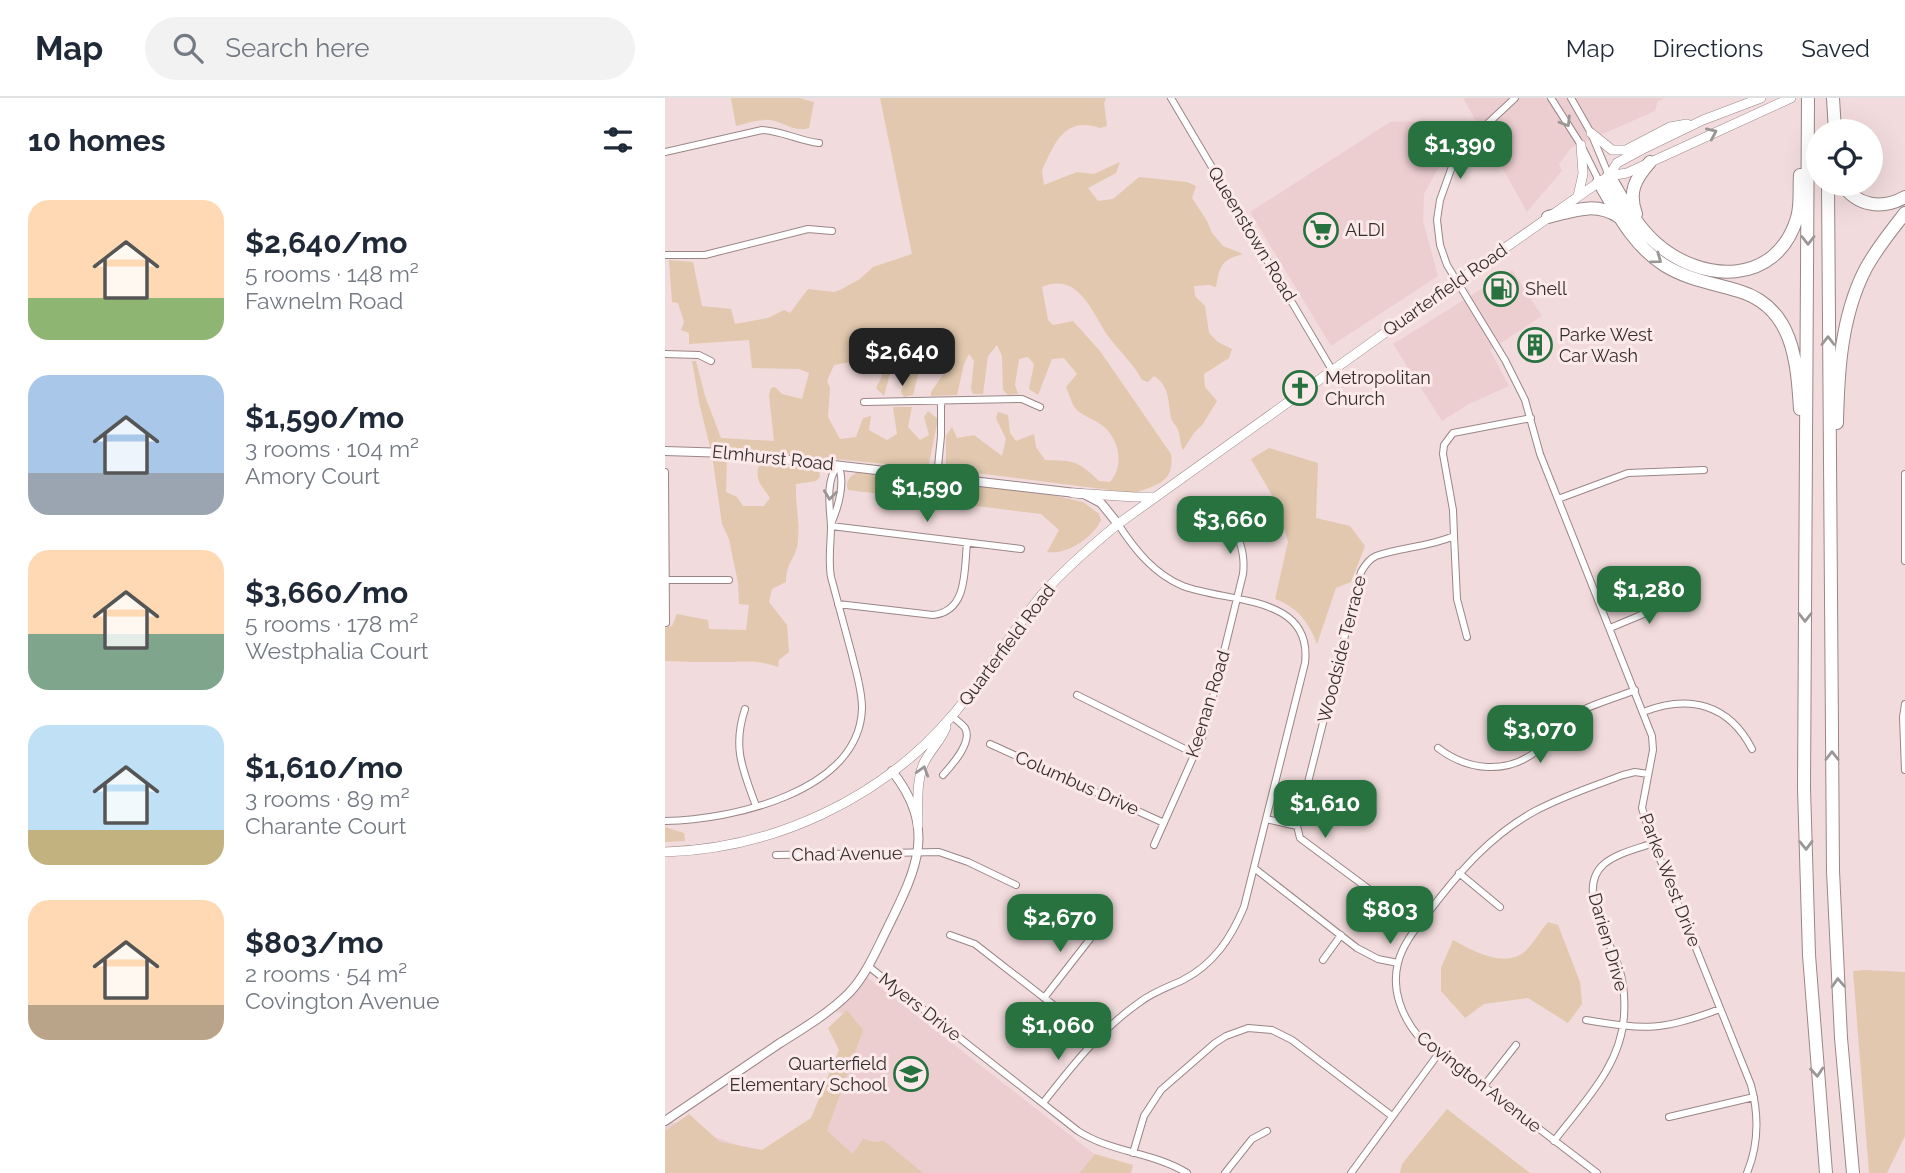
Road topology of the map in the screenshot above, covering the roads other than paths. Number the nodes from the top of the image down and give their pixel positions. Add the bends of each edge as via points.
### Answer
1 (1171, 98) edge
2 (1515, 98) edge
3 (1551, 98) edge
4 (1571, 98) edge
5 (1761, 98) edge
6 (1791, 98) edge
7 (1806, 98) edge
8 (1830, 98) edge
9 (1829, 119) edge
10 (1833, 119) edge
11 (1703, 120) junction
12 (1591, 133) junction
13 (819, 143) dead end
14 (1581, 145) junction
15 (665, 152) edge
16 (1650, 162) junction
17 (1604, 179) junction
18 (1578, 196) junction
19 (1828, 196) edge
20 (1854, 196) edge
21 (1905, 197) edge
22 (1905, 213) edge
23 (1548, 217) junction
24 (1619, 217) junction
25 (1641, 228) junction
26 (832, 231) dead end
27 (665, 255) edge
28 (1458, 281) junction
29 (665, 354) edge
30 (712, 360) dead end
31 (1332, 370) junction
32 (941, 401) junction
33 (865, 402) dead end
34 (1040, 407) dead end
35 (1531, 418) junction
36 (665, 451) edge
37 (838, 466) junction
38 (1704, 470) dead end
39 (665, 472) edge
40 (1905, 474) edge
41 (937, 477) junction
42 (1073, 493) junction
43 (1157, 497) junction
44 (1559, 499) junction
45 (1904, 506) edge
46 (1225, 513) dead end
47 (1118, 524) junction
48 (831, 526) junction
49 (1454, 536) junction
50 (967, 543) junction
51 (1021, 549) dead end
52 (1806, 549) junction
53 (1905, 561) edge
54 (666, 580) edge
55 (729, 580) dead end
56 (1237, 599) junction
57 (1677, 600) dead end
58 (838, 604) junction
59 (666, 623) edge
60 (1610, 628) junction
61 (1832, 630) junction
62 (1467, 637) dead end
63 (1635, 690) junction
64 (1077, 695) dead end
65 (1905, 704) edge
66 (745, 709) dead end
67 (1643, 712) junction
68 (950, 718) junction
69 (989, 744) dead end
70 (1438, 748) dead end
71 (1752, 749) dead end
72 (1195, 754) junction
73 (892, 771) junction
74 (1905, 771) edge
75 (1648, 774) junction
76 (943, 775) dead end
77 (756, 806) junction
78 (1266, 819) junction
79 (665, 821) edge
80 (1164, 822) junction
81 (1297, 826) junction
82 (918, 827) junction
83 (1653, 843) junction
84 (1154, 845) dead end
85 (665, 852) edge
86 (918, 853) junction
87 (776, 855) dead end
88 (1254, 868) junction
89 (1459, 873) junction
90 (1016, 885) dead end
91 (1374, 894) dead end
92 (1500, 907) dead end
93 (1096, 919) dead end
94 (950, 934) dead end
95 (1342, 935) junction
96 (1323, 960) dead end
97 (1398, 963) junction
98 (868, 966) junction
99 (1044, 998) junction
100 (1720, 1009) junction
101 (1586, 1020) dead end
102 (1623, 1026) junction
103 (1094, 1040) junction
104 (1516, 1045) dead end
105 (1439, 1054) junction
106 (1483, 1087) junction
107 (1754, 1097) junction
108 (1043, 1103) junction
109 (1392, 1116) junction
110 (1669, 1117) dead end
111 (665, 1121) edge
112 (1268, 1130) dead end
113 (1554, 1141) junction
114 (1133, 1153) junction
115 (1187, 1173) edge
116 (1225, 1173) edge
117 (1350, 1173) edge
118 (1597, 1173) edge
119 (1747, 1173) edge
120 (1826, 1173) edge
121 (1853, 1173) edge

1 - 31 street, Queenstown Road
2 - 28 street, Parke West Drive via 1492,116 1454,161 1440,200 1440,245
3 -> 14 street
4 - 12 street
5 - 11 main road, Quarterfield Road
16 -> 6 main road, Quarterfield Road
7 - 25 highway via 1797,217 1786,241 1767,260 1739,272 1713,271 1671,254
7 -> 52 highway
8 - 9 highway
8 - 10 highway
11 - 12 main road via 1670,127 1626,150 1612,150
11 - 17 main road, Quarterfield Road via 1617,163
12 - 17 street
13 - 15 street via 762,130
14 - 17 street
14 - 18 main road via 1583,171
16 - 17 main road, Quarterfield Road
16 - 25 highway via 1632,192
17 - 18 main road, Quarterfield Road
17 - 24 highway
17 - 25 highway
18 - 23 main road, Quarterfield Road
61 -> 19 highway
20 - 21 highway via 1868,204 1887,204
22 - 61 highway via 1865,269 1846,322 1837,417
23 - 24 highway via 1593,207
23 - 28 main road, Quarterfield Road
24 -> 52 highway via 1637,242 1660,262 1693,279 1755,297 1785,326 1797,374
26 - 27 street via 808,229 705,255
28 - 31 main road, Quarterfield Road
28 - 35 street, Parke West Drive via 1517,382
29 - 30 street
31 - 43 main road, Quarterfield Road
32 - 33 street
32 - 34 street via 1022,399
32 - 41 street
35 - 44 street, Parke West Drive
35 - 49 street via 1453,433 1448,439 1443,454
36 - 37 street, Elmhurst Road via 729,453
37 - 41 street, Elmhurst Road
37 - 48 street via 833,472 828,510
38 - 44 street via 1629,473
39 - 54 street
40 - 45 street
41 - 42 street, Elmhurst Road
42 - 43 main road
42 - 47 street, Elmhurst Road via 1093,498
43 - 47 main road, Quarterfield Road
44 - 60 street, Parke West Drive
45 - 53 street
46 - 56 street, Keenan Road via 1244,553
47 - 56 street via 1139,555 1170,579
47 - 68 main road, Quarterfield Road via 1042,596
48 - 50 street
48 - 58 street via 828,559
49 - 62 street via 1457,598
49 - 81 street, Woodside Terrace via 1376,556 1361,572
50 - 51 street
50 - 58 street via 962,591 948,612 933,615
52 -> 120 highway via 1806,872
54 - 55 street
54 - 59 street
56 - 72 street, Keenan Road
56 - 78 street via 1272,608 1295,623 1304,641 1305,663
57 - 60 street
58 - 77 street via 862,698 855,738 843,759 825,775
60 - 63 street, Parke West Drive
121 -> 61 highway via 1837,954
63 - 67 street, Parke West Drive
63 - 70 street via 1570,717 1538,750 1506,766 1461,763
64 - 72 street
65 - 74 street
66 - 77 street via 738,751
67 - 71 street via 1671,704 1706,707 1735,724
67 - 75 street, Parke West Drive via 1652,736
68 - 73 main road, Quarterfield Road
68 - 76 street via 967,734
82 -> 68 main road via 921,774
69 - 80 street, Columbus Drive
72 - 80 street, Keenan Road
73 - 82 street via 911,796
73 - 85 main road, Quarterfield Road via 847,801 771,835 719,847
75 - 83 street, Parke West Drive via 1642,808
75 - 89 street via 1623,775 1534,811 1491,841
77 - 79 street
78 - 81 street
78 - 88 street
80 - 84 street, Keenan Road
81 - 91 street via 1300,838
82 - 86 street
83 - 100 street, Parke West Drive
83 - 102 street, Darien Drive via 1606,863 1593,882 1593,901 1623,982
86 - 87 street, Chad Avenue
86 - 90 street, Chad Avenue via 949,853
86 - 98 street
88 - 95 street
88 - 103 street via 1237,924 1217,954 1192,975 1139,1002
89 - 92 street
89 - 97 street via 1414,932
93 - 99 street via 1090,939
94 - 99 street via 975,944
95 - 96 street
95 - 97 street via 1367,954
97 - 105 street, Covington Avenue via 1397,988 1406,1019
98 - 108 street, Myers Drive
98 - 111 street via 849,992 820,1017
99 - 103 street
100 - 102 street via 1668,1026
100 - 107 street, Parke West Drive
101 - 102 street
102 - 113 street, Darien Drive via 1606,1072
103 - 108 street
104 - 106 street
105 - 106 street, Covington Avenue
105 - 109 street
106 - 113 street, Covington Avenue
107 - 110 street
107 - 119 street, Parke West Drive via 1755,1151
108 - 114 street, Myers Drive via 1090,1139
109 - 114 street via 1292,1040 1272,1030 1248,1028 1215,1043 1161,1090 1144,1116
109 - 117 street
112 - 116 street via 1252,1139
113 - 118 street, Covington Avenue
114 - 115 street, Myers Drive

